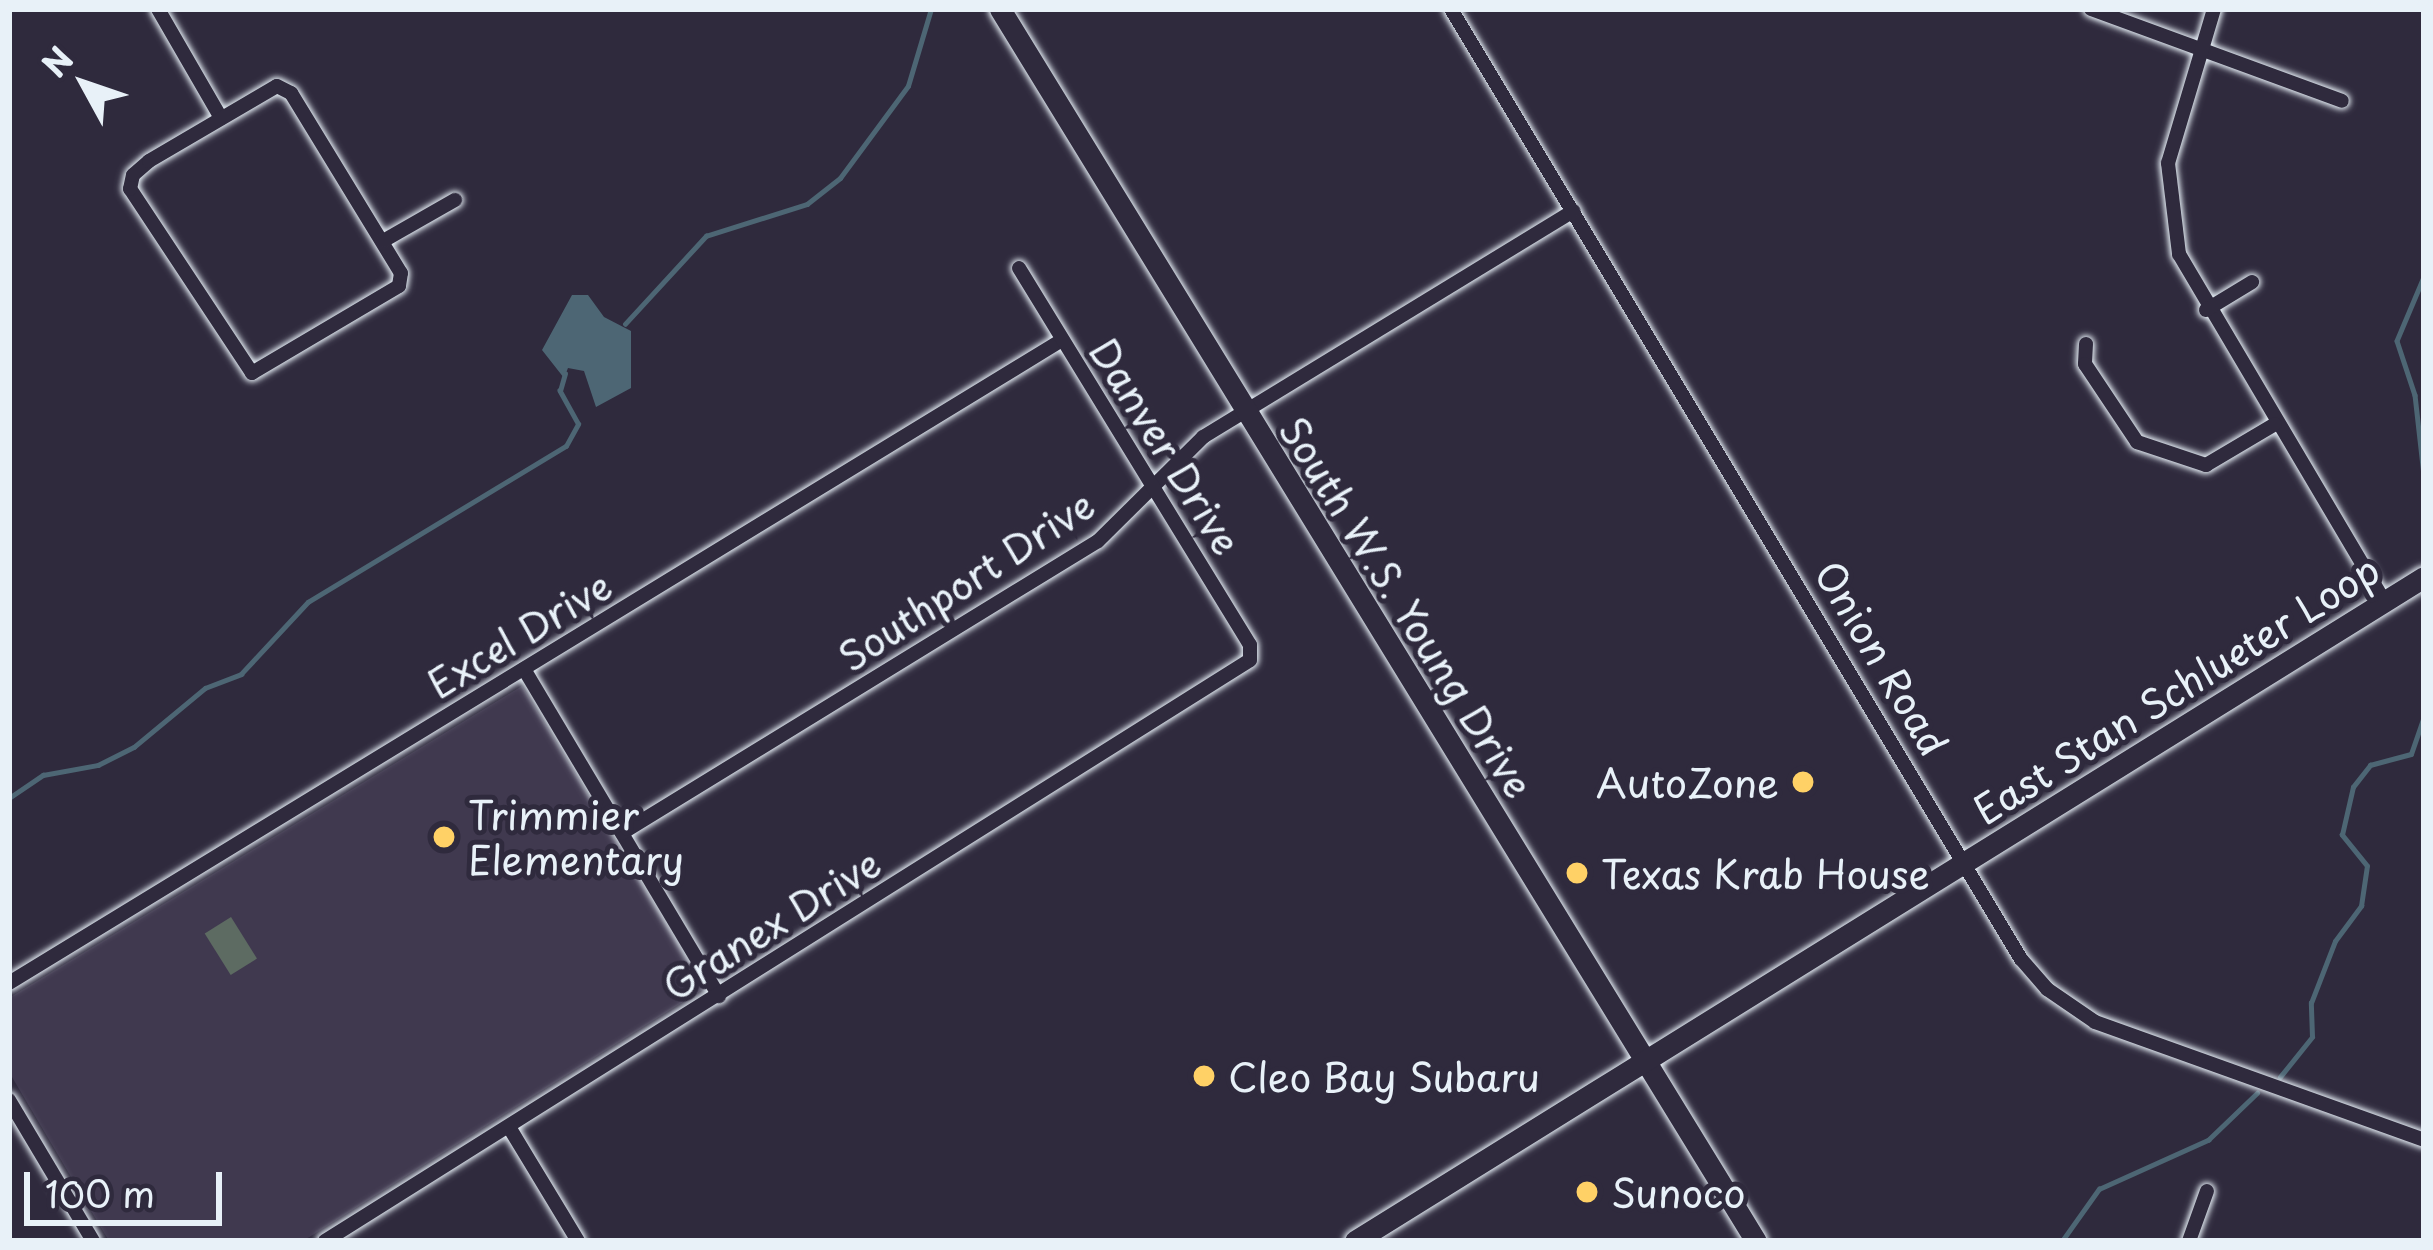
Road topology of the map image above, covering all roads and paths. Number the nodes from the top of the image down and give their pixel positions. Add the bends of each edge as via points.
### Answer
1 (158, 9) edge
2 (1000, 9) edge
3 (1451, 9) edge
4 (2091, 9) edge
5 (2215, 9) edge
6 (2200, 50) junction
7 (2342, 101) dead end
8 (221, 118) junction
9 (455, 200) dead end
10 (1573, 211) junction
11 (383, 241) junction
12 (1019, 268) dead end
13 (2252, 282) dead end
14 (2206, 310) junction
15 (1063, 340) junction
16 (2086, 344) dead end
17 (1243, 411) junction
18 (2275, 424) junction
19 (1153, 486) junction
20 (2424, 577) edge
21 (2384, 601) junction
22 (1250, 660) joint
23 (524, 669) junction
24 (622, 833) junction
25 (1964, 863) junction
26 (9, 983) edge
27 (719, 996) junction
28 (1645, 1063) junction
29 (9, 1100) edge
30 (509, 1126) junction
31 (2424, 1140) edge
32 (2207, 1191) dead end
33 (93, 1241) edge
34 (325, 1241) edge
35 (578, 1241) edge
36 (1354, 1241) edge
37 (1756, 1241) edge
38 (2189, 1241) edge

1 - 8 street
2 - 17 main road, South W.S. Young Drive
3 - 10 street, Onion Road
4 - 6 street
5 - 6 street
6 - 7 street
6 - 14 street via 2172,131 2167,195 2179,254
8 - 11 street via 262,91 291,93
8 - 11 street via 149,161 130,188 243,366 266,371 399,286 401,273
9 - 11 street
10 - 17 street, Southport Drive
10 - 25 street, Onion Road
12 - 15 street, Danver Drive
13 - 14 street
14 - 18 street
15 - 19 street, Danver Drive
15 - 23 street, Excel Drive
16 - 18 street via 2085,364 2137,442 2206,465
17 - 19 street, Southport Drive via 1189,448
17 - 28 main road, South W.S. Young Drive
18 - 21 street
19 - 22 street, Danver Drive via 1250,644
19 - 24 street, Southport Drive via 1098,541
20 - 21 main road, East Stan Schlueter Loop
21 - 25 main road, East Stan Schlueter Loop
22 - 27 street, Granex Drive
23 - 24 street
23 - 26 street, Excel Drive
24 - 27 street
25 - 28 main road, East Stan Schlueter Loop
25 - 31 street, Onion Road via 2021,959 2066,1006
27 - 30 street, Granex Drive
28 - 36 main road, East Stan Schlueter Loop
28 - 37 main road, South W.S. Young Drive
29 - 33 street
30 - 34 street, Granex Drive
30 - 35 street
32 - 38 street

